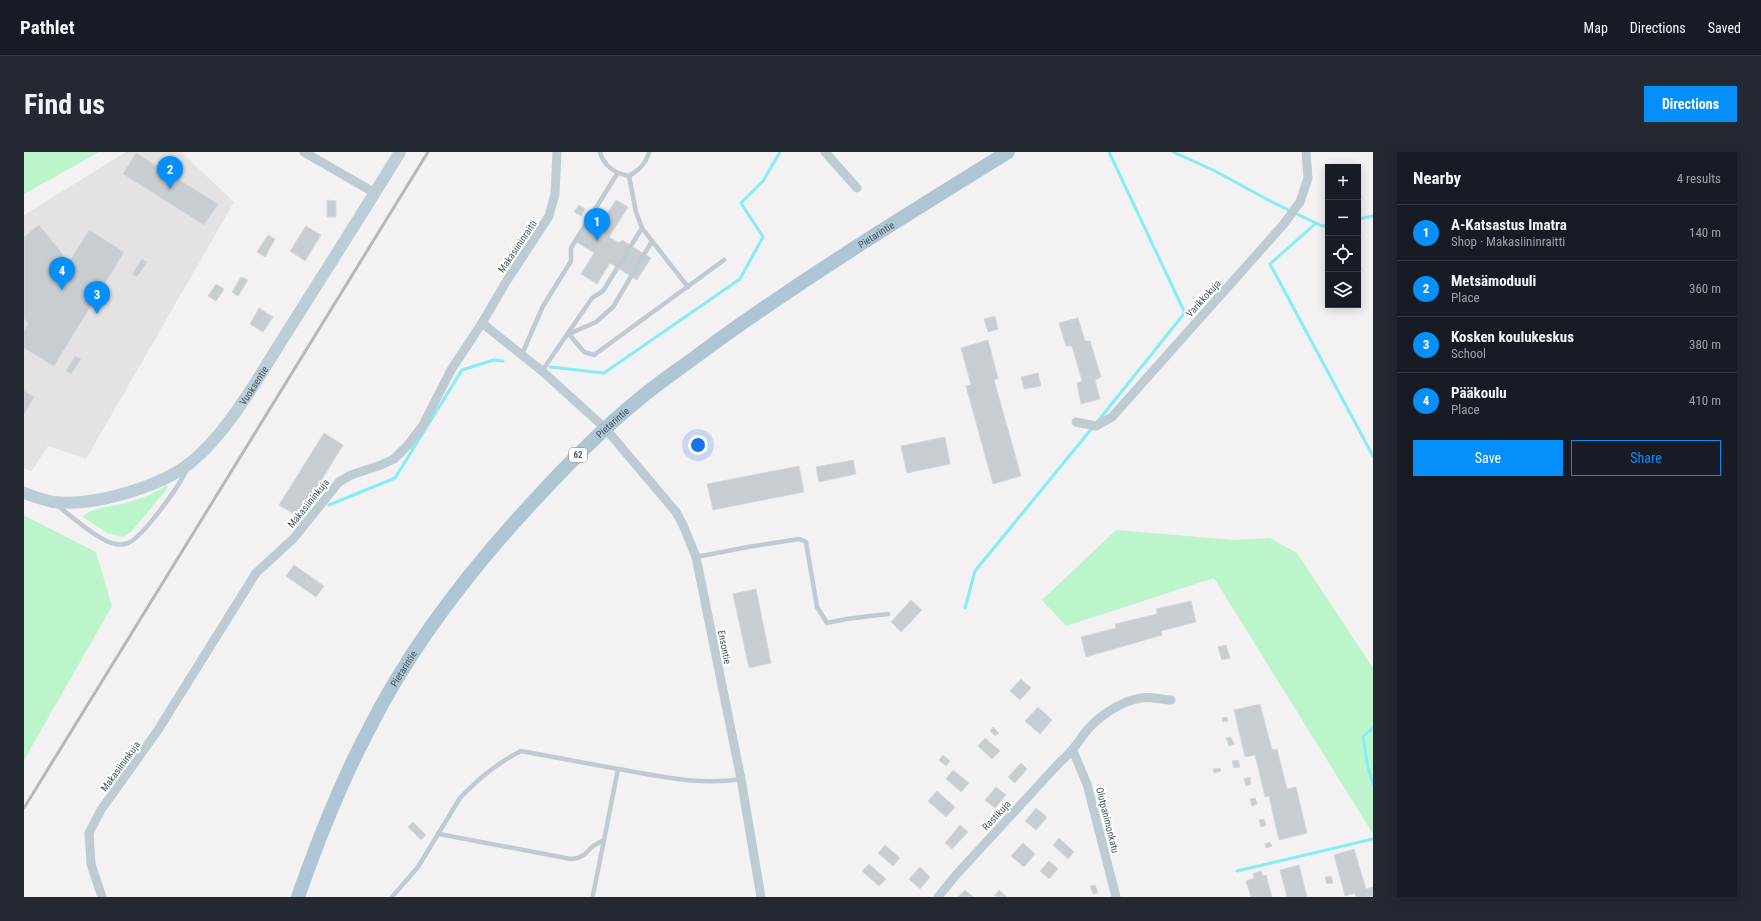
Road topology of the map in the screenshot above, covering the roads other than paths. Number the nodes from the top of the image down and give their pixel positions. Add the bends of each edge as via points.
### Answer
1 (304, 152) edge
2 (400, 152) edge
3 (557, 152) edge
4 (600, 152) edge
5 (649, 152) edge
6 (825, 152) edge
7 (1008, 152) edge
8 (1306, 152) edge
9 (617, 174) junction
10 (629, 176) junction
11 (857, 188) dead end
12 (374, 193) junction
13 (642, 228) junction
14 (652, 241) junction
15 (724, 260) dead end
16 (688, 287) junction
17 (482, 323) junction
18 (569, 334) junction
19 (522, 354) junction
20 (542, 371) junction
21 (1076, 422) dead end
22 (605, 428) junction
23 (191, 462) junction
24 (24, 493) edge
25 (53, 502) junction
26 (696, 557) junction
27 (888, 614) dead end
28 (1172, 700) dead end
29 (1073, 751) junction
30 (618, 770) junction
31 (741, 779) junction
32 (439, 834) junction
33 (604, 840) junction
34 (593, 895) dead end
35 (102, 897) edge
36 (298, 897) edge
37 (392, 897) edge
38 (761, 897) edge
39 (938, 897) edge
40 (1116, 897) edge

1 - 12 street
2 - 12 street, Vuoksentie
3 - 17 street, Makasiininraitti via 555,194 549,216
4 - 9 lane via 606,165
5 - 10 lane via 640,170
6 - 11 street
7 - 22 main road, Pietarintie / 62 via 746,320 640,398
8 - 21 street, Varikkokuja via 1308,178 1300,202 1283,225 1112,417 1096,426
9 - 10 lane
9 - 19 lane via 571,248 571,261 543,306
10 - 13 lane
12 - 23 street, Vuoksentie via 252,388 216,437
13 - 14 lane
13 - 18 lane via 603,291 592,298
14 - 16 lane
14 - 18 lane via 613,307 596,322
15 - 16 lane
16 - 18 lane via 594,355 584,352
17 - 19 street
17 - 35 street, Makasiininkuja via 451,370 423,425 408,446 394,459 339,482 293,539 256,573 158,730 101,810 89,833 91,864
18 - 20 lane
19 - 20 street
20 - 22 street
22 - 26 street, Ensontie via 676,512
22 - 36 main road, Pietarintie / 62 via 557,475 493,546 468,576 404,667 368,729 322,832
23 - 25 street, Vuoksentie via 155,481 116,496 95,501
23 - 25 lane via 182,481 167,501 137,537 128,543 116,544 104,540
24 - 25 street, Vuoksentie
26 - 27 lane via 799,539 806,542 817,607 827,623 846,618
26 - 31 street, Ensontie
28 - 29 street, Rastikuja via 1141,698 1120,706 1103,715 1084,734
29 - 39 street, Rastikuja via 961,869
29 - 40 street, Olutpanimonkatu via 1087,784
30 - 31 lane via 691,781 721,782
30 - 32 lane via 521,751 508,757 467,790
30 - 33 lane
31 - 38 street, Ensontie
32 - 33 lane via 571,859 585,854
32 - 37 lane via 418,868
33 - 34 lane

